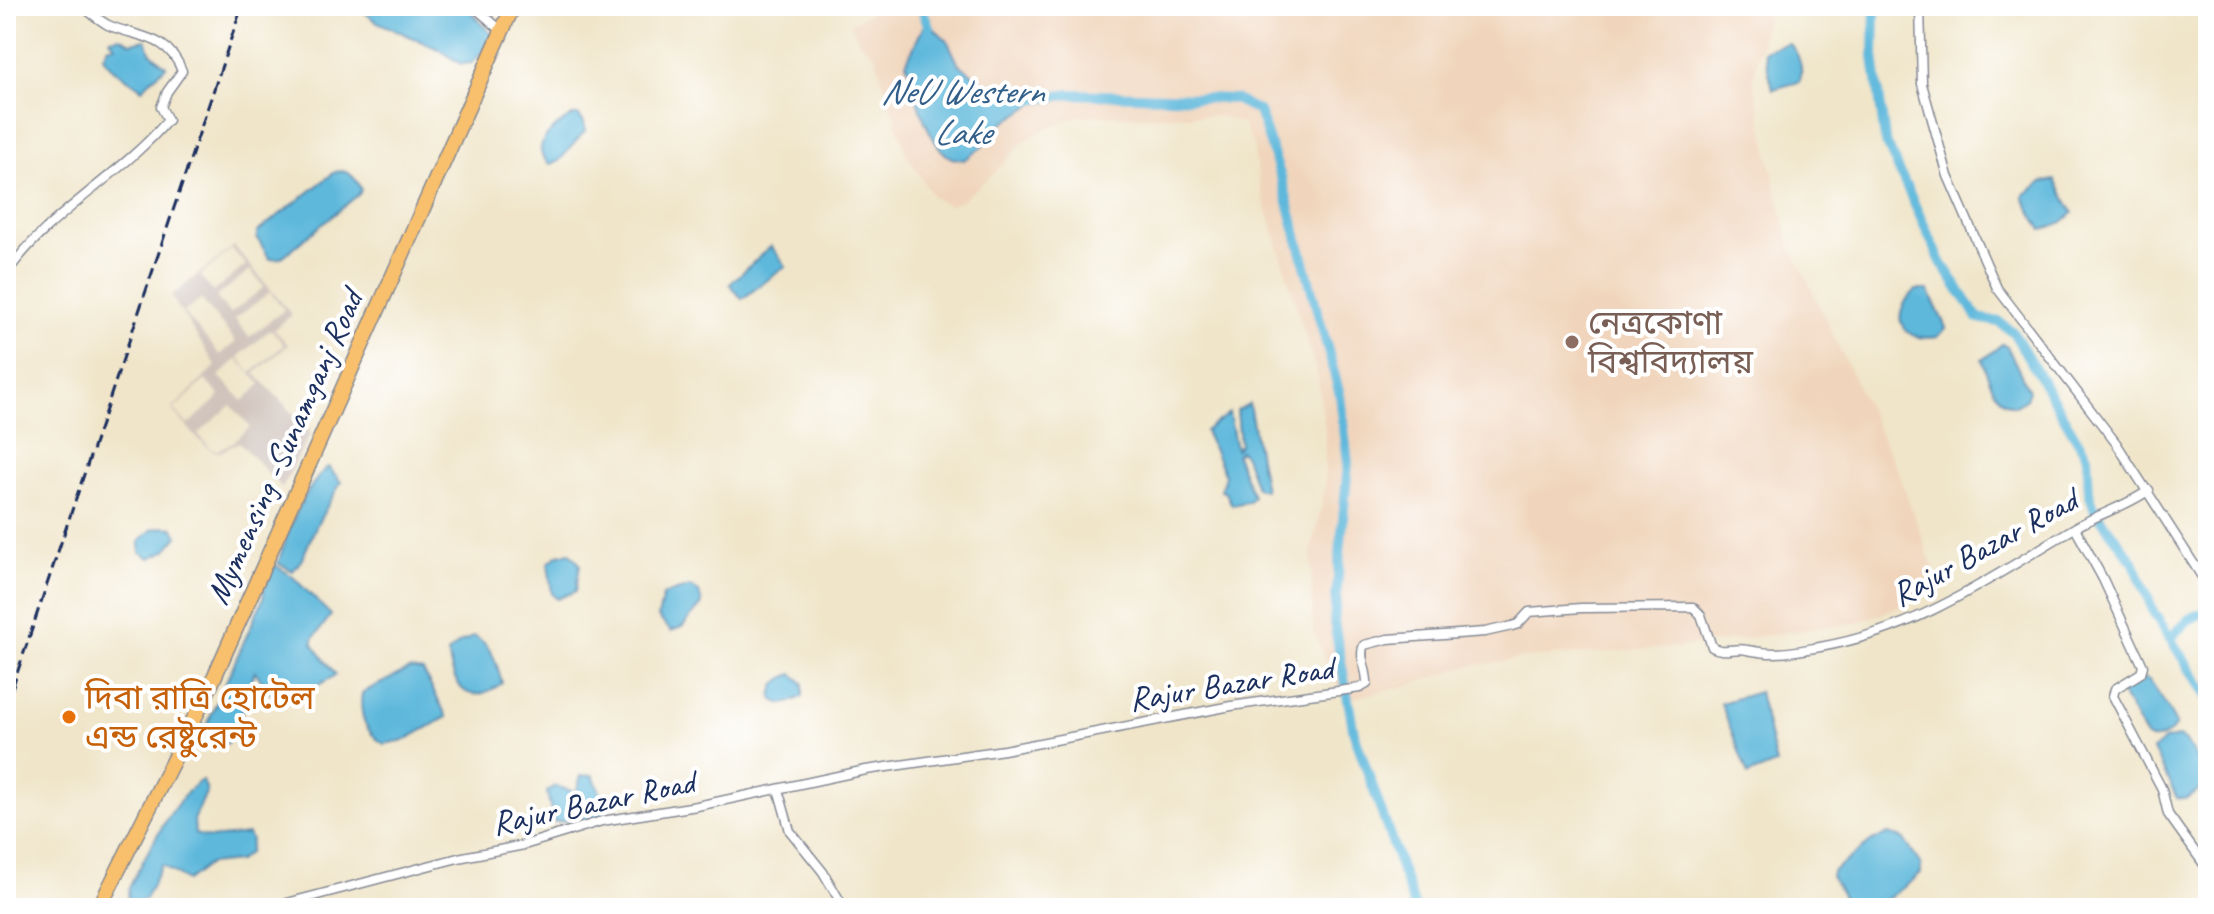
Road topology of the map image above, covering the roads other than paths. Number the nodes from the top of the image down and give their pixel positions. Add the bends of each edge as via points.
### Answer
1 (81, 6) edge
2 (473, 6) edge
3 (513, 6) edge
4 (1920, 6) edge
5 (502, 31) junction
6 (6, 274) edge
7 (2149, 490) junction
8 (2076, 527) junction
9 (2208, 586) edge
10 (778, 789) junction
11 (2208, 870) edge
12 (99, 908) edge
13 (268, 908) edge
14 (844, 908) edge

1 - 6 street via 107,24 147,35 178,60 182,71 161,107 168,120 145,147 65,212
2 - 5 street
3 - 5 main road, Mymensing -Sunamganj Road
4 - 7 street via 1922,84 1948,176 1997,288
5 - 12 main road, Mymensing -Sunamganj Road via 208,691
7 - 8 street, Rajur Bazar Road
7 - 9 street
8 - 10 street, Rajur Bazar Road via 1923,616 1853,641 1779,654 1720,651 1712,647 1693,607 1529,612 1518,624 1485,632 1364,645 1361,653 1368,675 1360,688 1231,706
8 - 11 street via 2143,666 2113,696 2162,789 2168,814
10 - 13 street, Rajur Bazar Road via 602,821
10 - 14 street via 790,831

